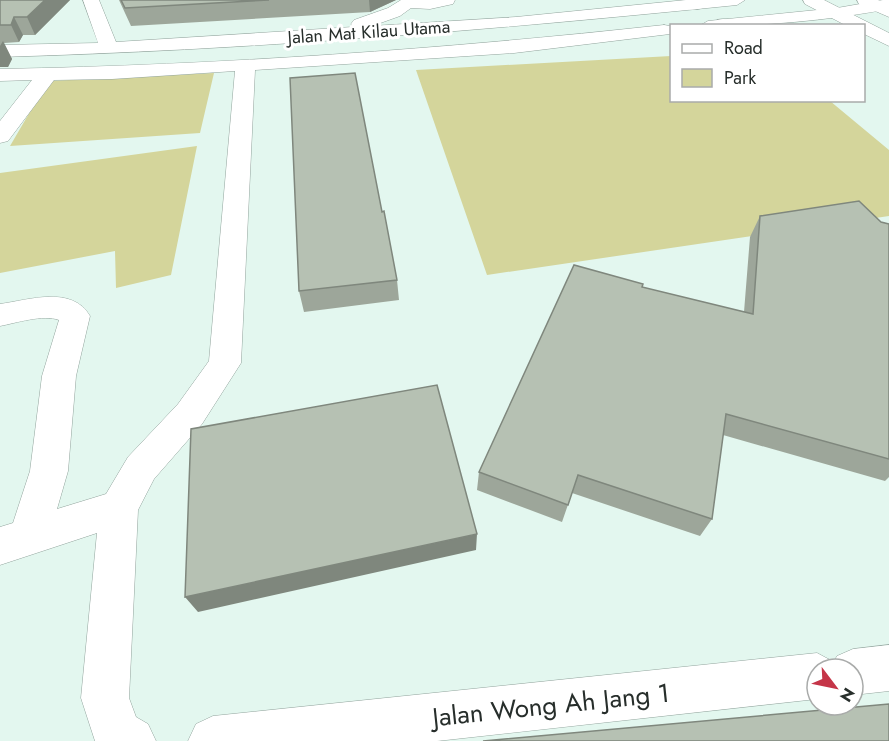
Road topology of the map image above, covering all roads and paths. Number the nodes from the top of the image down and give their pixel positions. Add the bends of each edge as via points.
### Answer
1 (91, 0) edge
2 (447, 0) edge
3 (737, 0) edge
4 (811, 0) edge
5 (408, 2) edge
6 (701, 3) edge
7 (880, 6) edge
8 (837, 13) junction
9 (516, 22) junction
10 (725, 24) edge
11 (858, 24) edge
12 (865, 28) edge
13 (670, 30) edge
14 (335, 34) junction
15 (889, 40) edge
16 (865, 42) edge
17 (530, 45) junction
18 (109, 48) junction
19 (0, 51) edge
20 (889, 52) edge
21 (245, 64) junction
22 (0, 75) edge
23 (47, 75) junction
24 (0, 136) edge
25 (0, 315) edge
26 (119, 508) junction
27 (14, 541) edge
28 (889, 668) edge
29 (865, 671) edge
30 (805, 677) edge
31 (124, 738) edge
32 (213, 741) edge

1 - 18 street
2 - 5 street via 430,4
3 - 6 street, Jalan Mat Kilau Utama
4 - 8 street
5 - 14 street via 394,12
6 - 9 street, Jalan Mat Kilau Utama
7 - 8 street
8 - 10 street
8 - 11 street
9 - 14 street, Jalan Mat Kilau Utama
9 - 17 street via 594,24 603,29
12 - 15 street
13 - 17 street, Jalan Mat Kilau Utama
14 - 18 street, Jalan Mat Kilau Utama
16 - 20 street
17 - 21 street, Jalan Mat Kilau Utama
18 - 19 street, Jalan Mat Kilau Utama
21 - 23 street, Jalan Mat Kilau Utama
21 - 26 street via 225,363 190,414 141,468
22 - 23 street, Jalan Mat Kilau Utama
23 - 24 street
25 - 27 street via 61,308 75,316 59,376 49,471
26 - 27 street
26 - 31 street via 105,698
28 - 29 street
30 - 32 street, Jalan Wong Ah Jang 1

